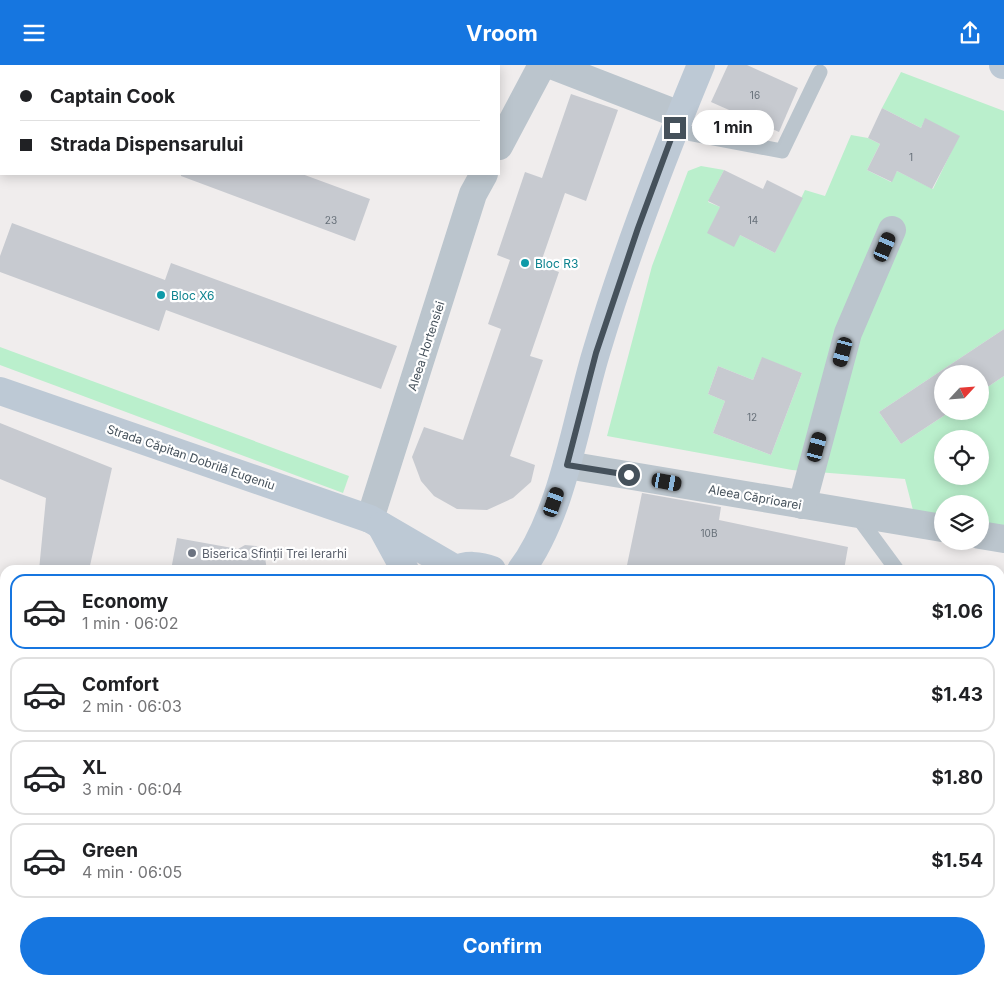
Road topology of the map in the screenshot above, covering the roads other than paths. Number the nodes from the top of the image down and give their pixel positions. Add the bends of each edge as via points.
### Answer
1 (542, 65) edge
2 (551, 65) edge
3 (701, 65) edge
4 (820, 71) dead end
5 (678, 122) junction
6 (500, 144) edge
7 (483, 175) edge
8 (892, 230) dead end
9 (0, 391) edge
10 (567, 465) junction
11 (802, 505) junction
12 (855, 513) junction
13 (375, 522) junction
14 (934, 527) edge
15 (989, 536) edge
16 (1004, 539) edge
17 (402, 565) edge
18 (448, 565) edge
19 (524, 565) edge
20 (892, 565) edge

1 - 6 street
2 - 5 street
3 - 5 street
4 - 5 lane via 782,151 692,134
5 - 10 street via 596,353
7 - 13 street, Aleea Hortensiei via 473,193
8 - 11 street via 848,333
9 - 13 street, Strada Căpitan Dobrilă Eugeniu
10 - 11 street, Aleea Căprioarei
10 - 19 street via 539,538
11 - 12 street, Aleea Căprioarei
12 - 14 street, Aleea Căprioarei
12 - 20 lane
13 - 17 street
13 - 18 street, Strada Căpitan Dobrilă Eugeniu
15 - 16 street

